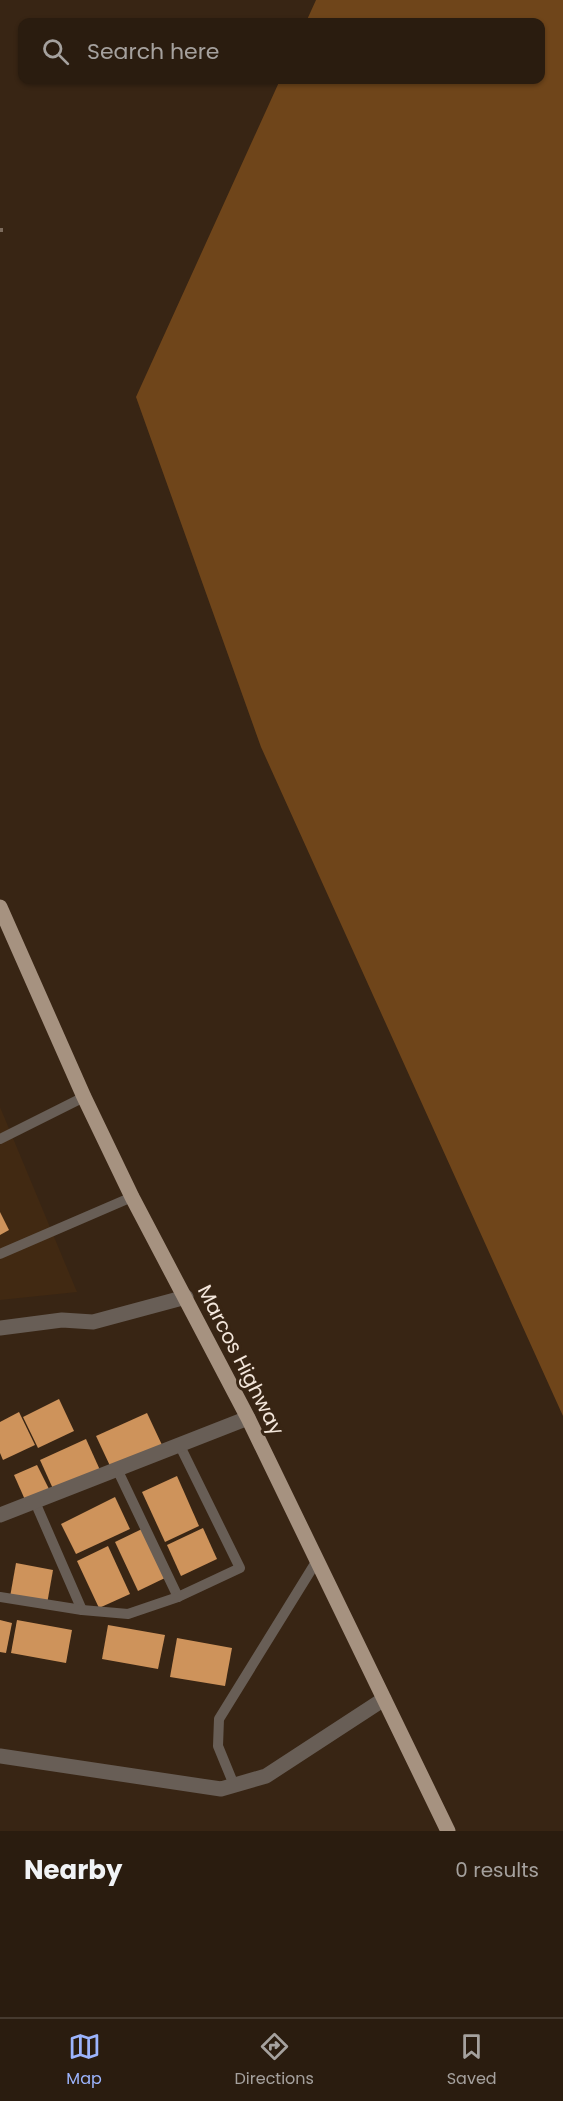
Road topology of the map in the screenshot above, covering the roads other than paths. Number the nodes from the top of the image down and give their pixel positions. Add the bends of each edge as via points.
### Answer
1 (0, 907) edge
2 (84, 1097) junction
3 (0, 1139) edge
4 (132, 1197) junction
5 (0, 1254) edge
6 (186, 1297) junction
7 (0, 1328) edge
8 (248, 1418) junction
9 (180, 1446) junction
10 (117, 1470) junction
11 (35, 1503) junction
12 (0, 1515) edge
13 (316, 1562) junction
14 (0, 1597) edge
15 (178, 1597) junction
16 (82, 1610) junction
17 (384, 1699) junction
18 (0, 1756) edge
19 (234, 1785) junction
20 (448, 1831) edge

1 - 2 main road, Marcos Highway
2 - 3 lane
2 - 4 main road, Marcos Highway
4 - 5 lane
4 - 6 main road, Marcos Highway
6 - 7 street via 93,1322 62,1320
6 - 8 main road, Marcos Highway
8 - 9 street
8 - 13 main road, Marcos Highway
9 - 10 street
9 - 15 lane via 240,1568
10 - 11 street
10 - 15 lane
11 - 12 street
11 - 16 lane
13 - 17 main road, Marcos Highway
13 - 19 lane via 219,1719 218,1746
14 - 16 lane
15 - 16 lane via 128,1614
17 - 19 street via 266,1776
17 - 20 main road, Marcos Highway
18 - 19 street via 221,1789

